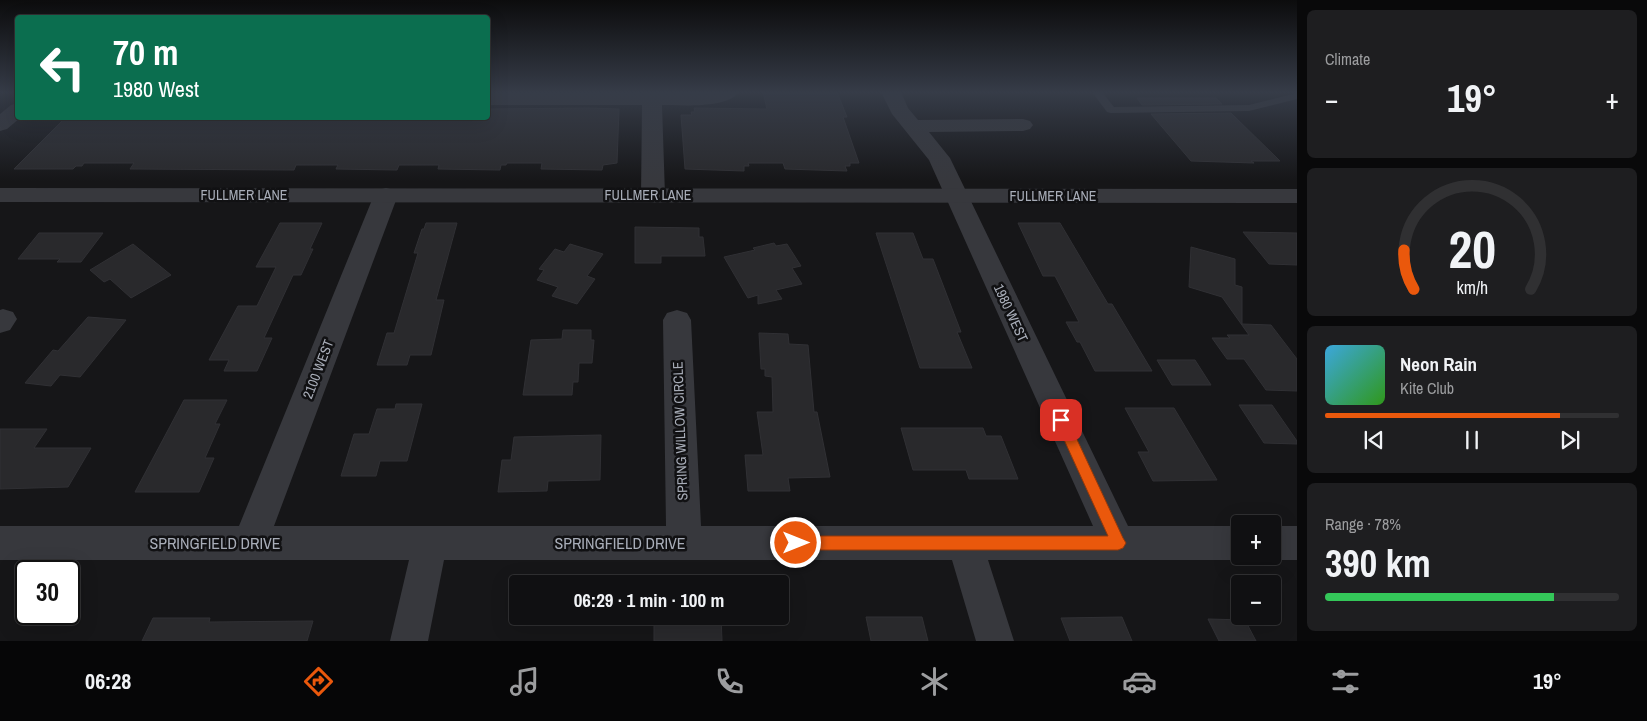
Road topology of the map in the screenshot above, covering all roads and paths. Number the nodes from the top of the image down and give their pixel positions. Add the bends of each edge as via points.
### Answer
1 (652, 122) edge
2 (909, 122) edge
3 (1023, 125) dead end
4 (912, 126) junction
5 (0, 195) edge
6 (386, 196) junction
7 (653, 196) junction
8 (956, 196) junction
9 (1297, 196) edge
10 (677, 320) dead end
11 (0, 543) edge
12 (250, 543) junction
13 (430, 543) junction
14 (684, 543) junction
15 (965, 543) junction
16 (1118, 543) junction
17 (1231, 543) edge
18 (1281, 543) edge
19 (1297, 543) edge
20 (409, 641) edge
21 (995, 641) edge

1 - 7 street
2 - 4 street, 1980 WEST
3 - 4 street
4 - 8 street, 1980 WEST via 939,158
5 - 6 street, FULLMER LANE
6 - 7 street, FULLMER LANE
6 - 12 street, 2100 WEST
7 - 8 street, FULLMER LANE
8 - 9 street, FULLMER LANE
8 - 16 street, 1980 WEST
10 - 14 street, SPRING WILLOW CIRCLE
11 - 12 street, SPRINGFIELD DRIVE
12 - 13 street, SPRINGFIELD DRIVE
13 - 14 street, SPRINGFIELD DRIVE
13 - 20 street
14 - 15 street, SPRINGFIELD DRIVE
15 - 16 street, SPRINGFIELD DRIVE
15 - 21 street
16 - 17 street, SPRINGFIELD DRIVE
18 - 19 street

